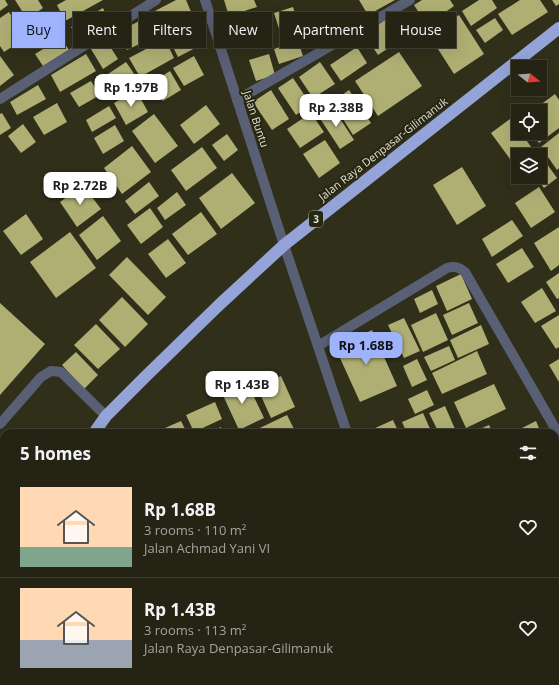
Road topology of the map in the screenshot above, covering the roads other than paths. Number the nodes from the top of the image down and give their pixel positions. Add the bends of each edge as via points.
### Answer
1 (156, 0) edge
2 (205, 0) edge
3 (410, 0) edge
4 (559, 28) edge
5 (0, 99) edge
6 (237, 100) junction
7 (284, 245) junction
8 (318, 346) junction
9 (106, 416) junction
10 (556, 423) edge
11 (0, 424) edge
12 (97, 429) edge
13 (346, 429) edge

1 - 5 street
2 - 6 street, Jalan Buntu
3 - 6 street
4 - 7 highway, Jalan Raya Denpasar-Gilimanuk / 3
6 - 7 street, Jalan Buntu
7 - 8 street, Jalan Buntu
7 - 9 highway, Jalan Raya Denpasar-Gilimanuk / 3 via 213,310
8 - 10 street via 447,268 459,267 465,272
8 - 13 street, Jalan Buntu
9 - 11 street via 61,372 51,371 41,377
9 - 12 highway, Jalan Raya Denpasar-Gilimanuk / 3

